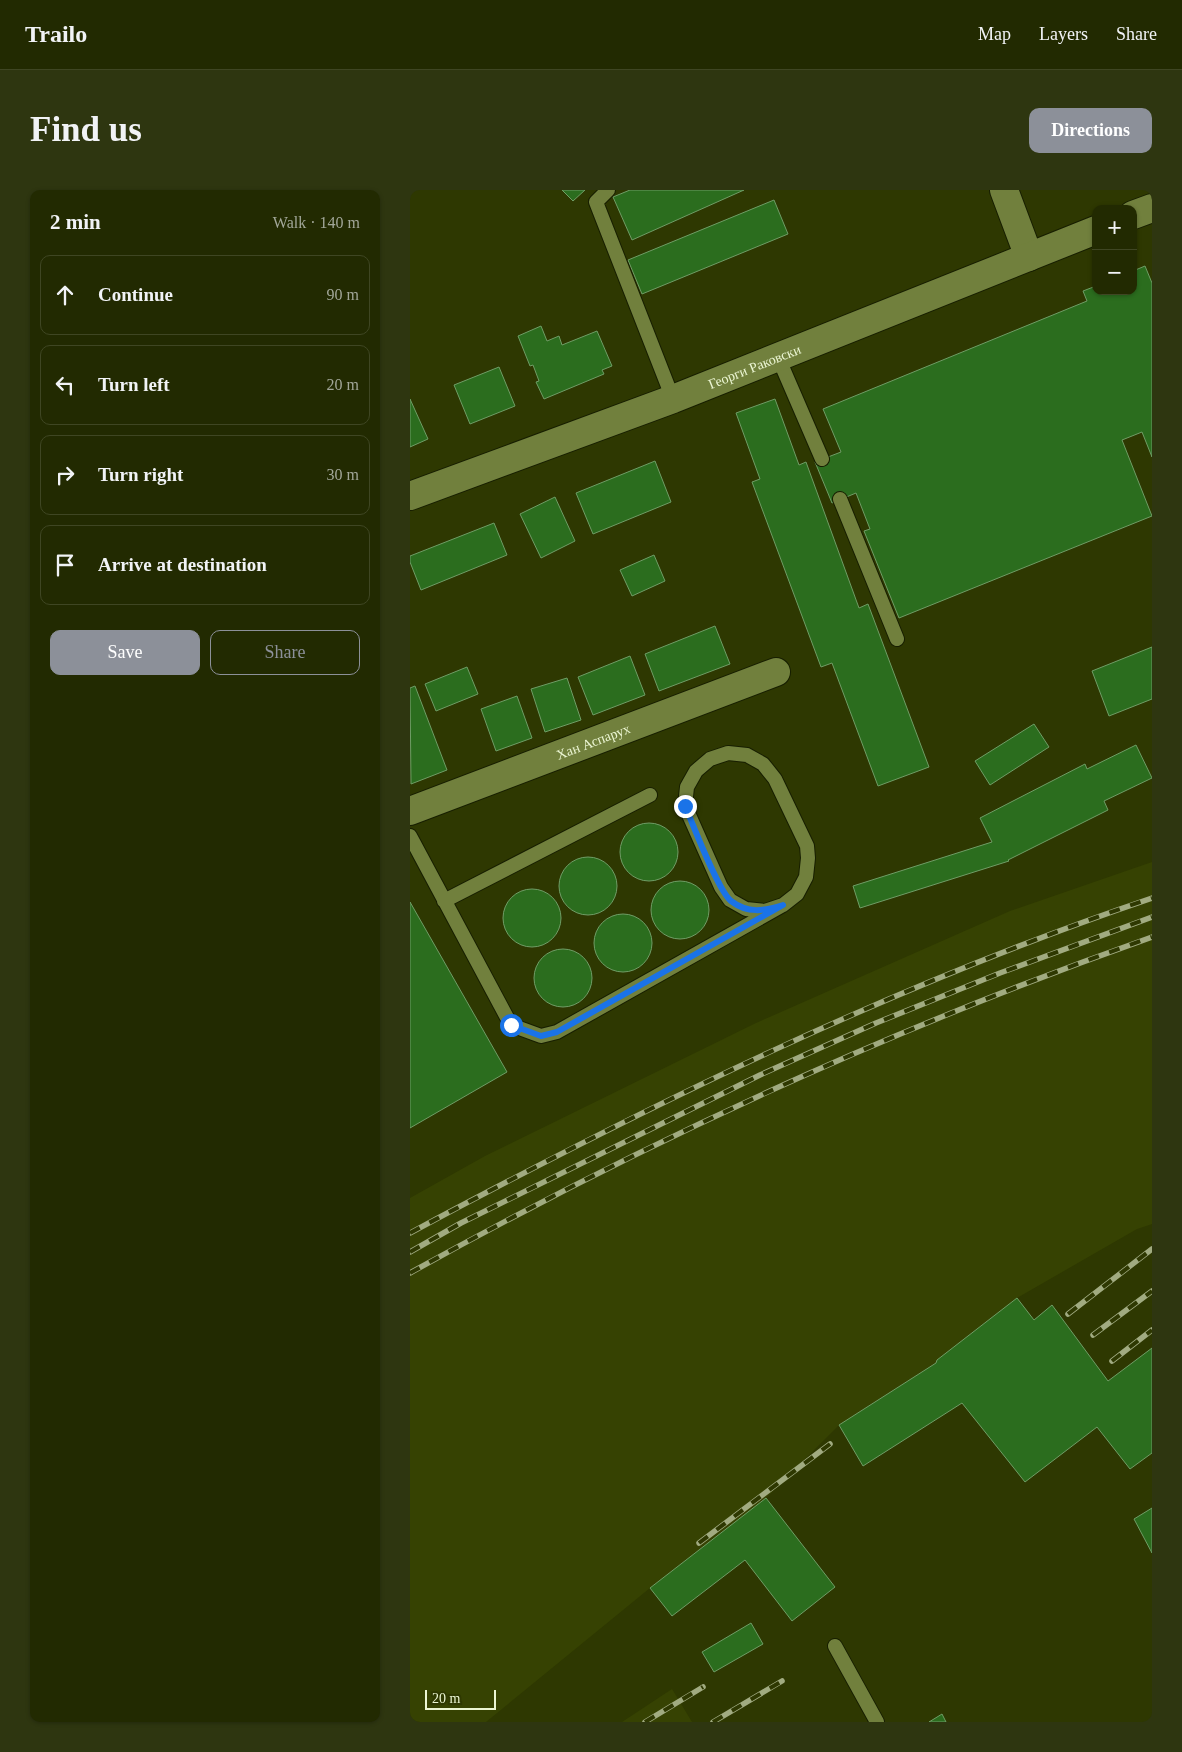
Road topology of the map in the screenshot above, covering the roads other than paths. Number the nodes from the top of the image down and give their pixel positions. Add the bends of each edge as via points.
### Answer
1 (608, 190) edge
2 (1004, 190) edge
3 (1152, 208) edge
4 (1137, 214) edge
5 (1092, 232) edge
6 (1030, 257) junction
7 (778, 357) junction
8 (673, 399) junction
9 (822, 459) dead end
10 (410, 496) edge
11 (840, 499) dead end
12 (897, 639) dead end
13 (776, 672) dead end
14 (650, 795) dead end
15 (410, 811) edge
16 (410, 836) edge
17 (444, 900) junction
18 (783, 905) junction
19 (835, 1646) dead end
20 (877, 1722) edge

1 - 8 lane via 596,202
2 - 6 street
3 - 4 street
5 - 6 street, Георги Раковски
6 - 7 street, Георги Раковски
7 - 8 street, Георги Раковски
7 - 9 lane
8 - 10 street, Георги Раковски
11 - 12 lane
13 - 15 street, Хан Аспарух
14 - 17 lane
16 - 17 lane
17 - 18 lane via 511,1025 541,1036 557,1032
18 - 18 lane via 797,894 806,877 808,858 807,846 775,779 763,764 747,755 728,753 710,759 696,770 687,787 685,806 721,887 730,900 746,909 765,911
19 - 20 lane

